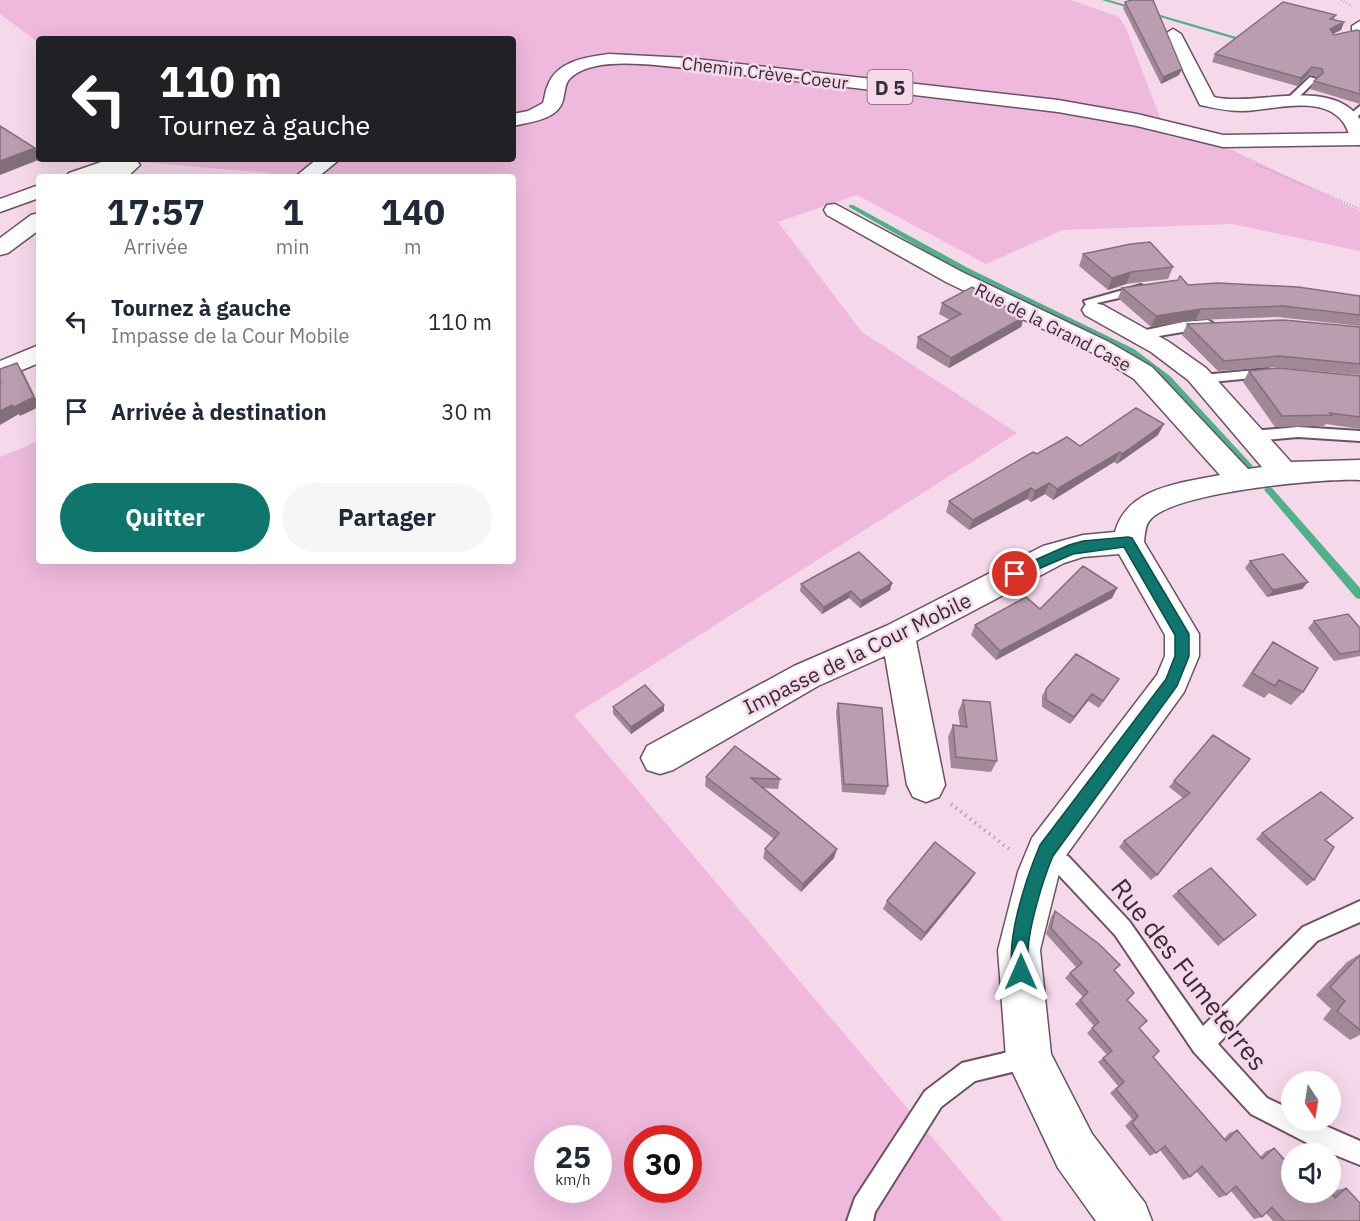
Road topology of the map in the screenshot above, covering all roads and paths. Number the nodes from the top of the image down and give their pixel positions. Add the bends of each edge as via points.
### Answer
1 (1173, 34) dead end
2 (1312, 79) edge
3 (1292, 99) junction
4 (1355, 114) edge
5 (516, 119) edge
6 (1360, 139) edge
7 (1223, 141) junction
8 (326, 162) edge
9 (122, 171) edge
10 (85, 174) edge
11 (309, 174) edge
12 (36, 192) edge
13 (0, 206) edge
14 (1360, 209) edge
15 (835, 210) dead end
16 (36, 222) edge
17 (0, 249) edge
18 (1158, 286) edge
19 (1094, 310) joint
20 (1226, 323) edge
21 (1141, 335) junction
22 (36, 354) edge
23 (0, 371) edge
24 (1284, 374) edge
25 (1202, 380) junction
26 (1253, 436) junction
27 (1360, 436) edge
28 (1360, 470) edge
29 (1285, 474) junction
30 (1241, 480) junction
31 (1128, 542) junction
32 (898, 635) junction
33 (660, 758) dead end
34 (926, 785) joint
35 (1042, 861) junction
36 (1360, 911) edge
37 (1202, 1044) junction
38 (1029, 1058) junction
39 (1360, 1153) edge
40 (860, 1221) edge
41 (1127, 1221) edge

1 - 3 street via 1207,101 1234,107
2 - 3 lane
3 - 4 street via 1310,100
4 - 6 street
5 - 7 street, Chemin Crève-Coeur / D 5 via 553,107 559,81 571,69 588,63 628,60 687,63 1058,106
6 - 7 street, D 5
7 - 14 path via 1260,166
8 - 11 street
9 - 10 street via 114,164
12 - 13 street
15 - 30 street, Rue de la Grand Case via 1143,373
16 - 17 street
18 - 19 lane via 1090,301
19 - 21 street
20 - 21 lane via 1183,326
21 - 25 street
22 - 23 street
24 - 25 lane
25 - 26 street
26 - 27 lane via 1298,432
26 - 29 street
28 - 29 street via 1329,468
29 - 30 street
30 - 31 street via 1157,501 1133,520
31 - 32 street, Impasse de la Cour Mobile via 1083,546 1054,554
31 - 35 street via 1182,634 1182,656 1172,682
32 - 33 street, Impasse de la Cour Mobile via 806,676
32 - 34 street
34 - 35 path
35 - 37 lane, Rue des Fumeterres via 1062,864 1122,928
35 - 38 street via 1019,950
36 - 37 lane via 1310,934
37 - 39 lane, Rue des Fumeterres via 1259,1106
38 - 40 lane via 970,1071 933,1099 864,1207
38 - 41 street via 1075,1151

